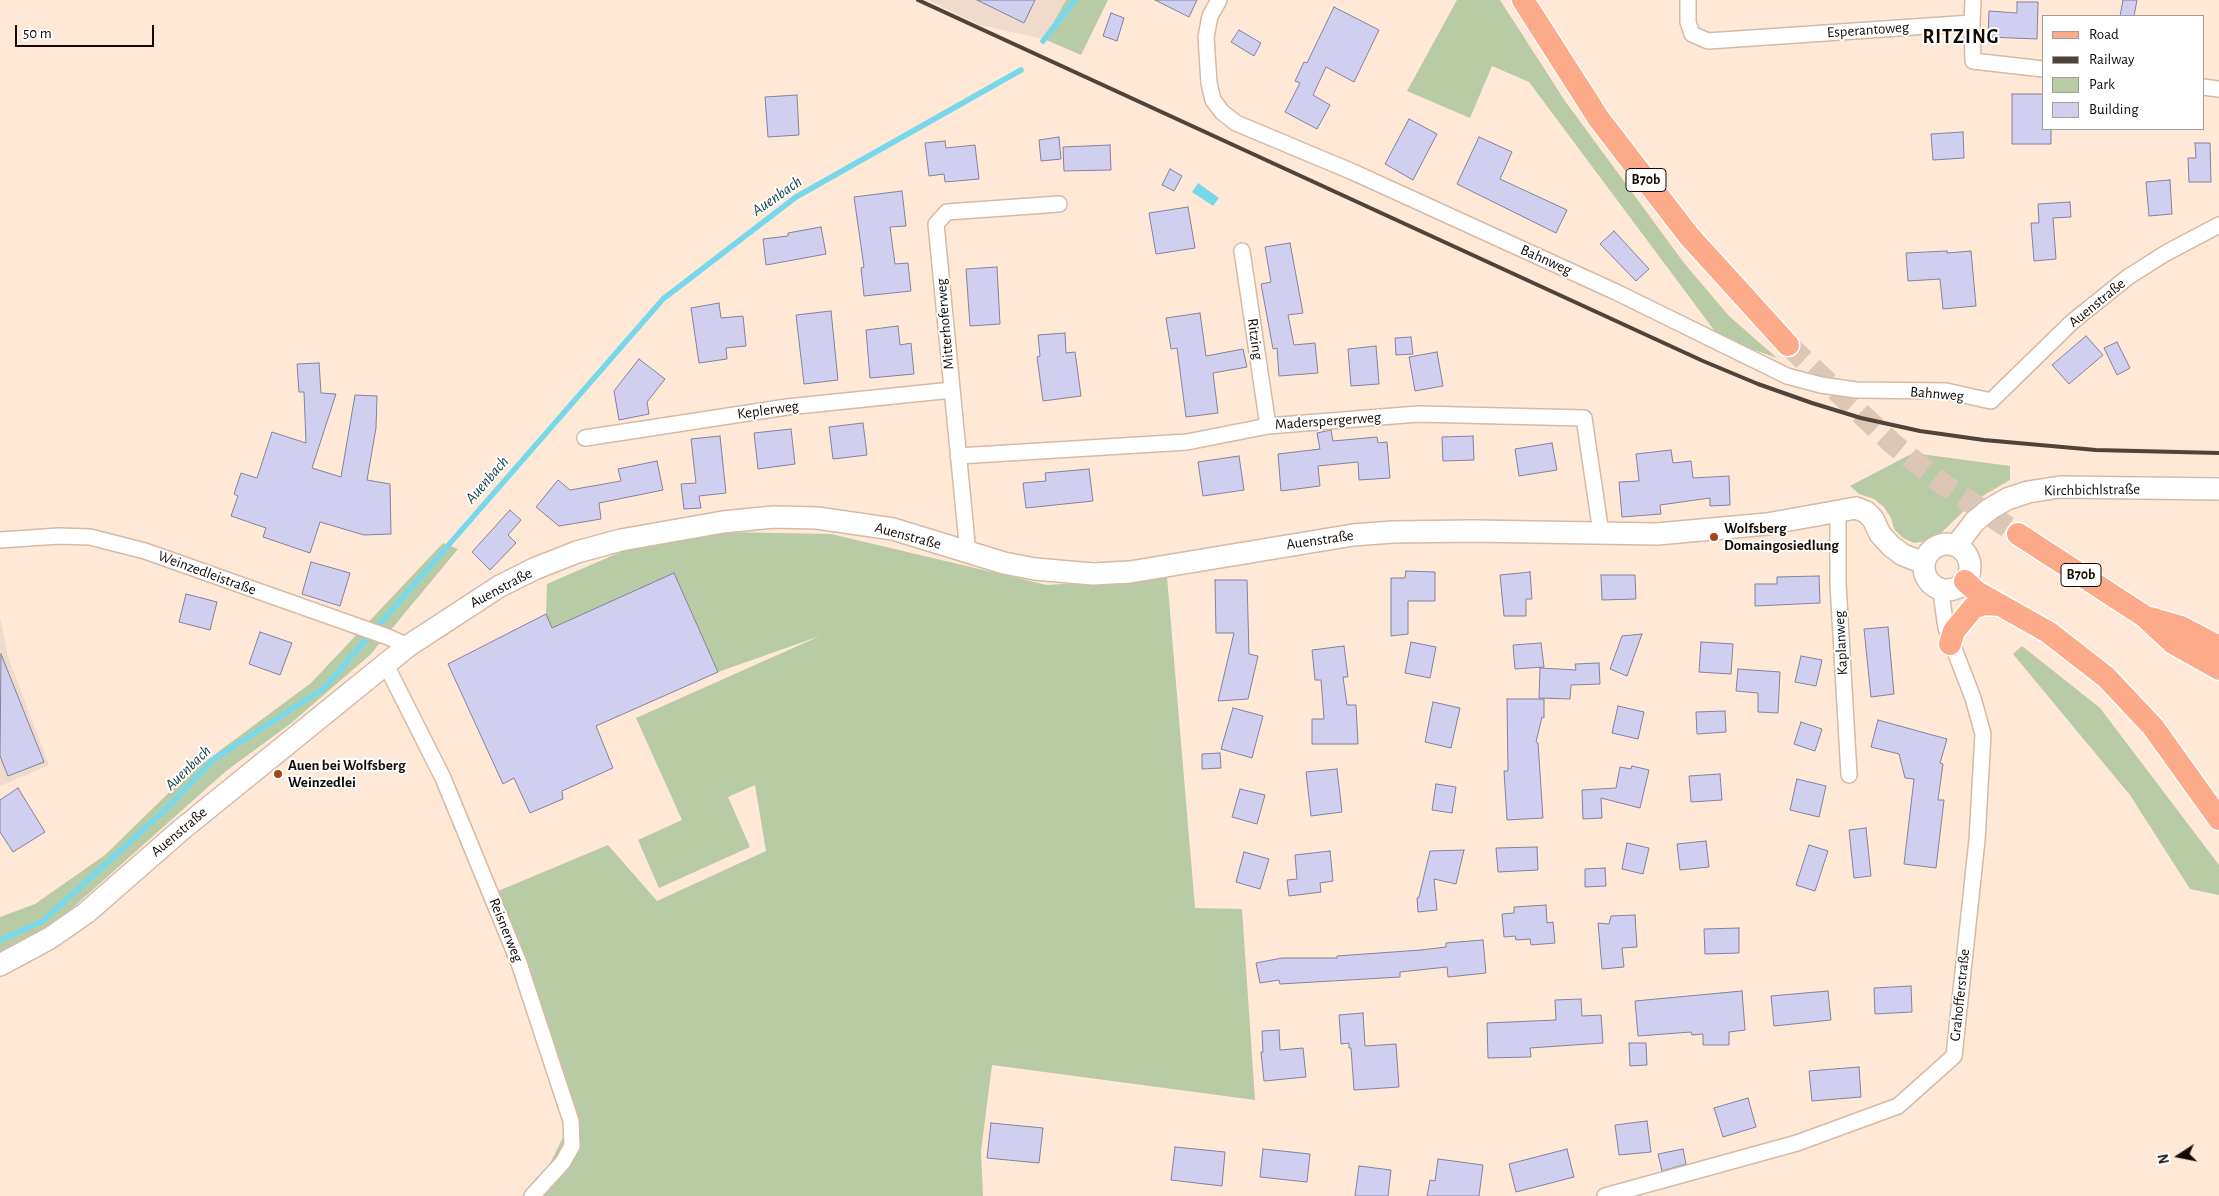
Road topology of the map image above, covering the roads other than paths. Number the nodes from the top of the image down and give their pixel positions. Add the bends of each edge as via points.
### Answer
1 (1219, 0) edge
2 (1524, 0) edge
3 (1688, 0) edge
4 (1973, 0) edge
5 (1972, 23) junction
6 (2042, 69) edge
7 (2204, 87) edge
8 (2219, 89) edge
9 (1059, 204) dead end
10 (2219, 225) edge
11 (1242, 252) dead end
12 (1788, 345) tunnel mouth
13 (952, 390) junction
14 (1991, 401) joint
15 (1268, 426) junction
16 (586, 438) dead end
17 (958, 456) junction
18 (2219, 489) edge
19 (1838, 511) junction
20 (1601, 533) junction
21 (2018, 534) tunnel mouth
22 (0, 540) edge
23 (1956, 546) junction
24 (968, 553) junction
25 (1924, 563) junction
26 (1955, 586) junction
27 (2000, 605) junction
28 (2144, 616) junction
29 (1950, 644) junction
30 (408, 646) junction
31 (2219, 647) edge
32 (385, 664) junction
33 (2219, 669) edge
34 (1849, 775) dead end
35 (2219, 819) edge
36 (0, 965) edge
37 (532, 1196) edge
38 (1605, 1196) edge

1 - 14 street, Bahnweg via 1210,16 1206,37 1209,83 1222,112 1236,123 1353,172 1616,292 1787,376 1820,386 1856,390 1946,391
2 - 12 main road, B70b via 1599,119 1689,236
3 - 5 street, Esperantoweg via 1688,22 1692,34 1708,41
4 - 5 street
5 - 6 street via 1973,61
7 - 8 street
9 - 13 street, Mitterhoferweg via 947,212 936,224
10 - 14 street, Auenstraße via 2166,252 2128,277 2072,322
11 - 15 street, Ritzing
13 - 16 street, Keplerweg via 787,407
13 - 17 street, Mitterhoferweg
15 - 17 street, Maderspergerweg via 1187,442
15 - 20 street, Maderspergerweg via 1418,414 1584,418
17 - 24 street, Mitterhoferweg
18 - 23 street, Kirchbichlstraße via 2060,487 2028,492 2007,499 1975,520
19 - 20 street, Auenstraße via 1713,530
19 - 25 street, Auenstraße via 1856,508 1866,512 1891,546 1903,555
19 - 34 street, Kaplanweg via 1838,583
20 - 24 street, Auenstraße via 1362,534 1130,572 1094,574 1035,569
21 - 28 main road, B70b
22 - 30 street, Weinzedleistraße via 90,536 145,551
23 - 25 street via 1938,546
23 - 26 street via 1969,563 1968,575
24 - 30 street, Auenstraße via 894,529 816,518 773,517 687,528 577,552 534,570 471,604
25 - 26 street via 1930,583
26 - 27 main road via 1977,592
26 - 29 street, Grahofferstraße via 1942,600
27 - 29 main road via 1984,604 1973,608 1954,631
27 - 35 main road via 2048,632 2106,677 2153,727
28 - 31 main road, B70b via 2181,627
28 - 33 main road, B70b via 2173,643
29 - 38 street, Grahofferstraße via 1973,698 1983,734 1977,840 1954,1056 1898,1106 1797,1143
30 - 32 street, Auenstraße
32 - 36 street, Auenstraße via 181,830 86,913 50,938
32 - 37 street, Reisnerweg via 443,778 516,954 571,1122 572,1146 564,1162

